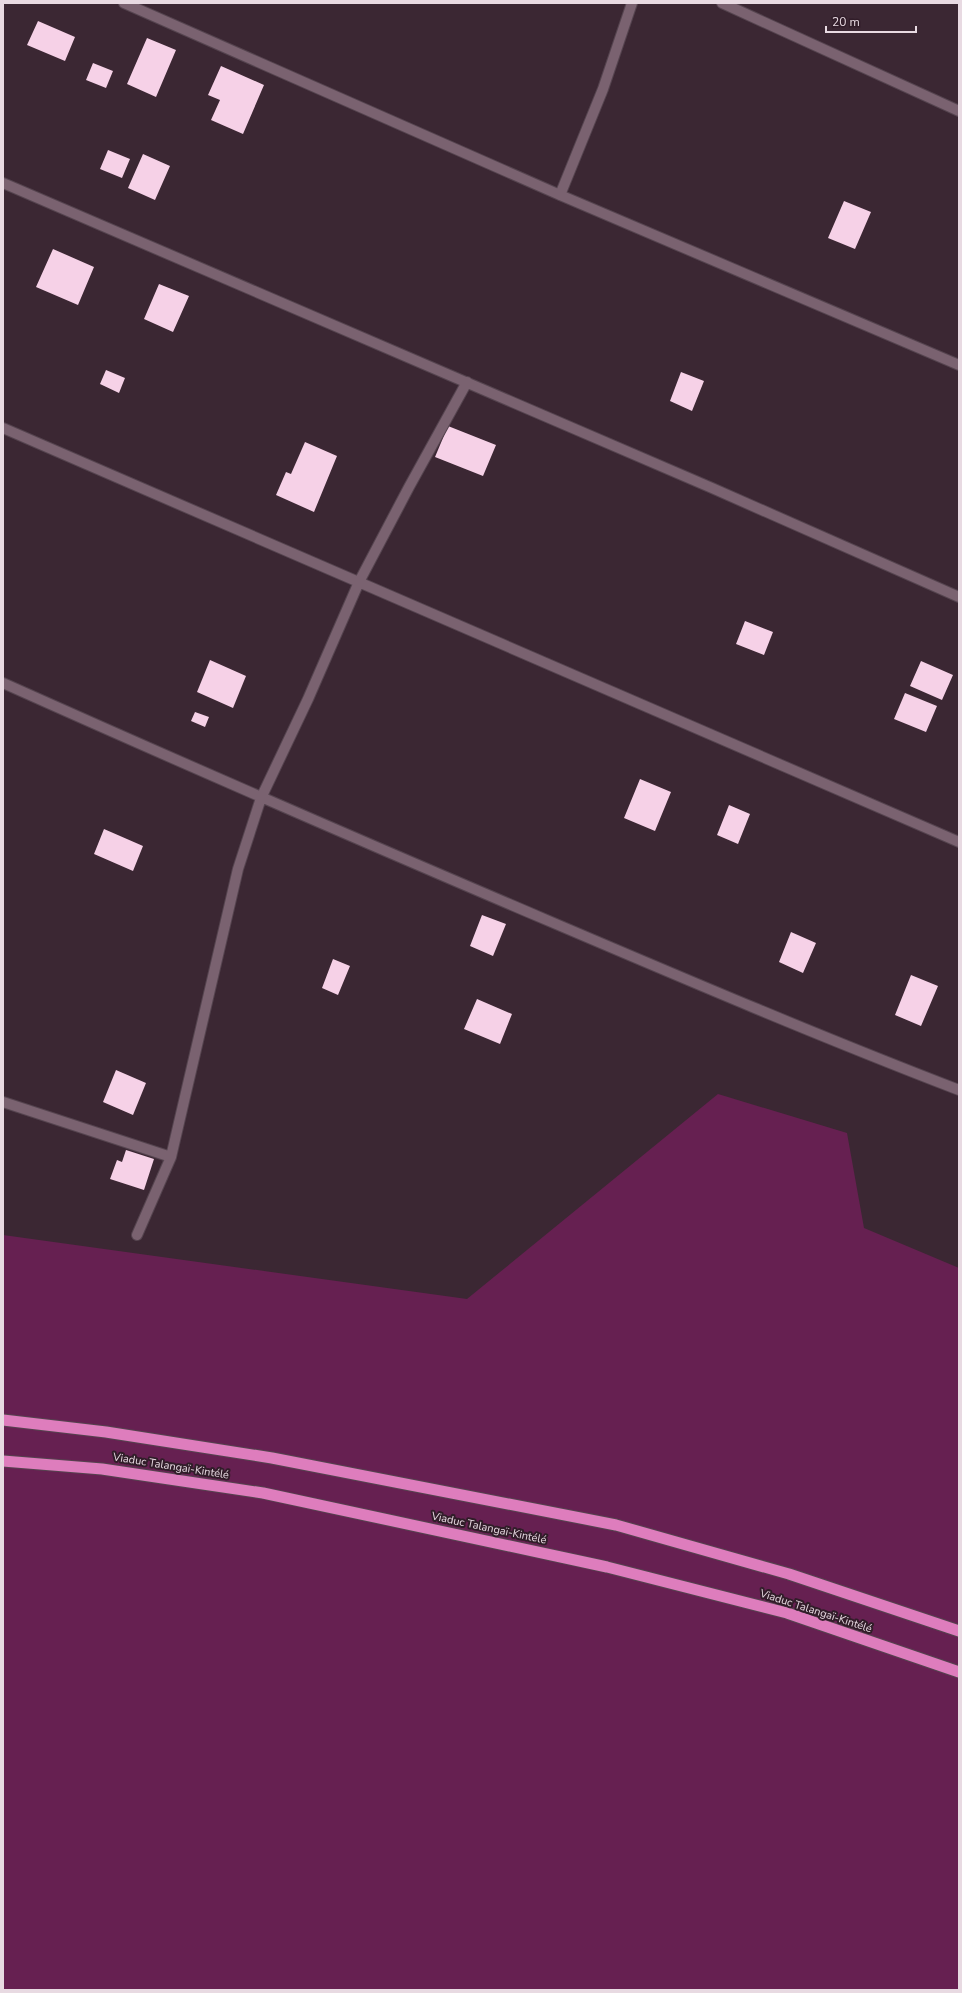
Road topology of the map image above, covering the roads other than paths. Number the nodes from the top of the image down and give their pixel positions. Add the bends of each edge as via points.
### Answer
1 (124, 3) edge
2 (632, 3) edge
3 (722, 3) edge
4 (959, 111) edge
5 (3, 183) edge
6 (560, 194) junction
7 (959, 365) edge
8 (467, 382) junction
9 (3, 428) edge
10 (359, 582) junction
11 (959, 597) edge
12 (3, 683) edge
13 (260, 798) junction
14 (959, 842) edge
15 (959, 1090) edge
16 (3, 1102) edge
17 (171, 1157) junction
18 (137, 1235) dead end
19 (3, 1420) edge
20 (3, 1461) edge
21 (959, 1631) edge
22 (959, 1672) edge

1 - 6 street
2 - 6 street via 603,89
3 - 4 street
5 - 8 street
6 - 7 street
8 - 10 street
8 - 11 street
9 - 10 street
10 - 13 street via 308,699
10 - 14 street
12 - 13 street
13 - 15 street via 839,1044
13 - 17 street via 238,869
16 - 17 street
17 - 18 street
19 - 21 highway via 106,1432 272,1458 616,1525 789,1574
20 - 22 highway, Viaduc Talangaï-Kintélé via 102,1469 263,1494 607,1567 787,1613

